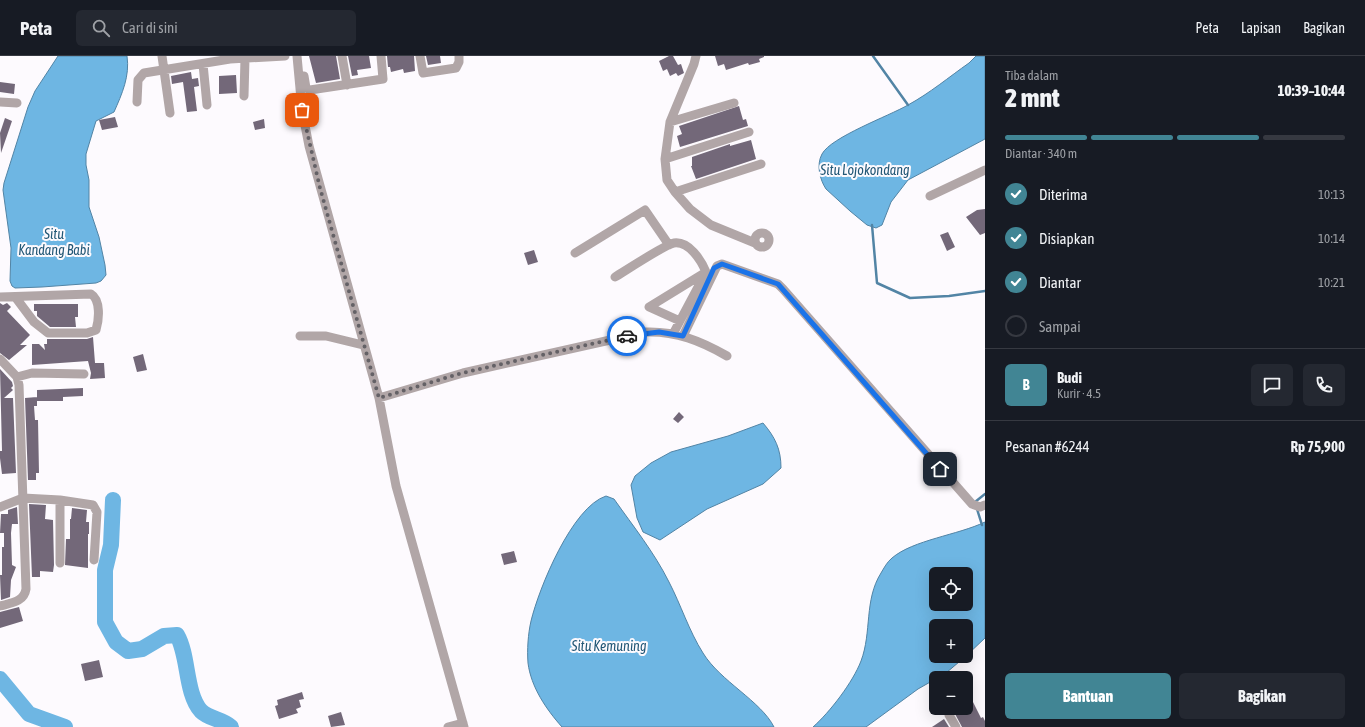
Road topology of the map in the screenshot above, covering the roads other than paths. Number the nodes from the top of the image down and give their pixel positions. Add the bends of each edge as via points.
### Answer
1 (162, 56) edge
2 (285, 56) edge
3 (297, 56) edge
4 (302, 56) edge
5 (342, 56) edge
6 (381, 56) edge
7 (420, 56) edge
8 (459, 56) edge
9 (696, 56) edge
10 (245, 58) junction
11 (203, 64) junction
12 (163, 71) junction
13 (347, 85) junction
14 (244, 96) dead end
15 (0, 102) edge
16 (137, 102) dead end
17 (734, 102) dead end
18 (17, 103) dead end
19 (208, 105) dead end
20 (170, 113) dead end
21 (670, 122) junction
22 (750, 132) dead end
23 (665, 159) junction
24 (761, 164) dead end
25 (985, 170) edge
26 (675, 192) junction
27 (930, 196) dead end
28 (755, 243) dead end
29 (669, 245) junction
30 (575, 253) dead end
31 (706, 272) junction
32 (615, 277) dead end
33 (0, 297) edge
34 (16, 298) junction
35 (680, 322) junction
36 (674, 334) junction
37 (300, 336) dead end
38 (683, 336) junction
39 (363, 345) junction
40 (727, 356) dead end
41 (0, 360) edge
42 (84, 374) dead end
43 (16, 377) junction
44 (379, 398) junction
45 (23, 498) junction
46 (60, 500) junction
47 (985, 505) edge
48 (0, 507) edge
49 (94, 560) dead end
50 (60, 563) dead end
51 (0, 606) edge
52 (950, 715) edge
53 (463, 725) edge
54 (448, 727) edge
55 (956, 727) edge

1 - 12 street
2 - 10 street
3 - 39 street via 302,110 309,146
4 - 13 street via 307,90
5 - 13 street
6 - 13 street via 383,79
7 - 8 street via 423,73 456,68 460,62
9 - 21 street
10 - 11 street
10 - 14 street
11 - 12 street
11 - 19 street
12 - 16 street via 141,75 138,80
12 - 20 street
15 - 18 street
17 - 21 street
21 - 23 street
22 - 23 street
23 - 26 street via 666,176
24 - 26 street
25 - 27 street
26 - 28 street via 690,209 711,225
29 - 30 street via 645,210
29 - 31 street via 685,245 698,257
29 - 32 street
31 - 35 street
31 - 35 street via 649,307
33 - 34 street
34 - 34 street via 34,322 48,334 88,333 96,330 97,305 91,294
35 - 36 street
36 - 38 street
36 - 44 street via 646,332 462,373
37 - 39 street via 326,336
38 - 40 street
38 - 47 street via 717,266 722,264 778,284 972,504 980,507
39 - 44 street
41 - 43 street
42 - 43 street via 32,374
43 - 45 street via 19,385
44 - 53 street via 396,486
45 - 46 street
45 - 48 street
45 - 51 street via 25,594 20,600
46 - 49 street via 89,503 95,507 97,512
46 - 50 street
52 - 55 street
53 - 54 street

